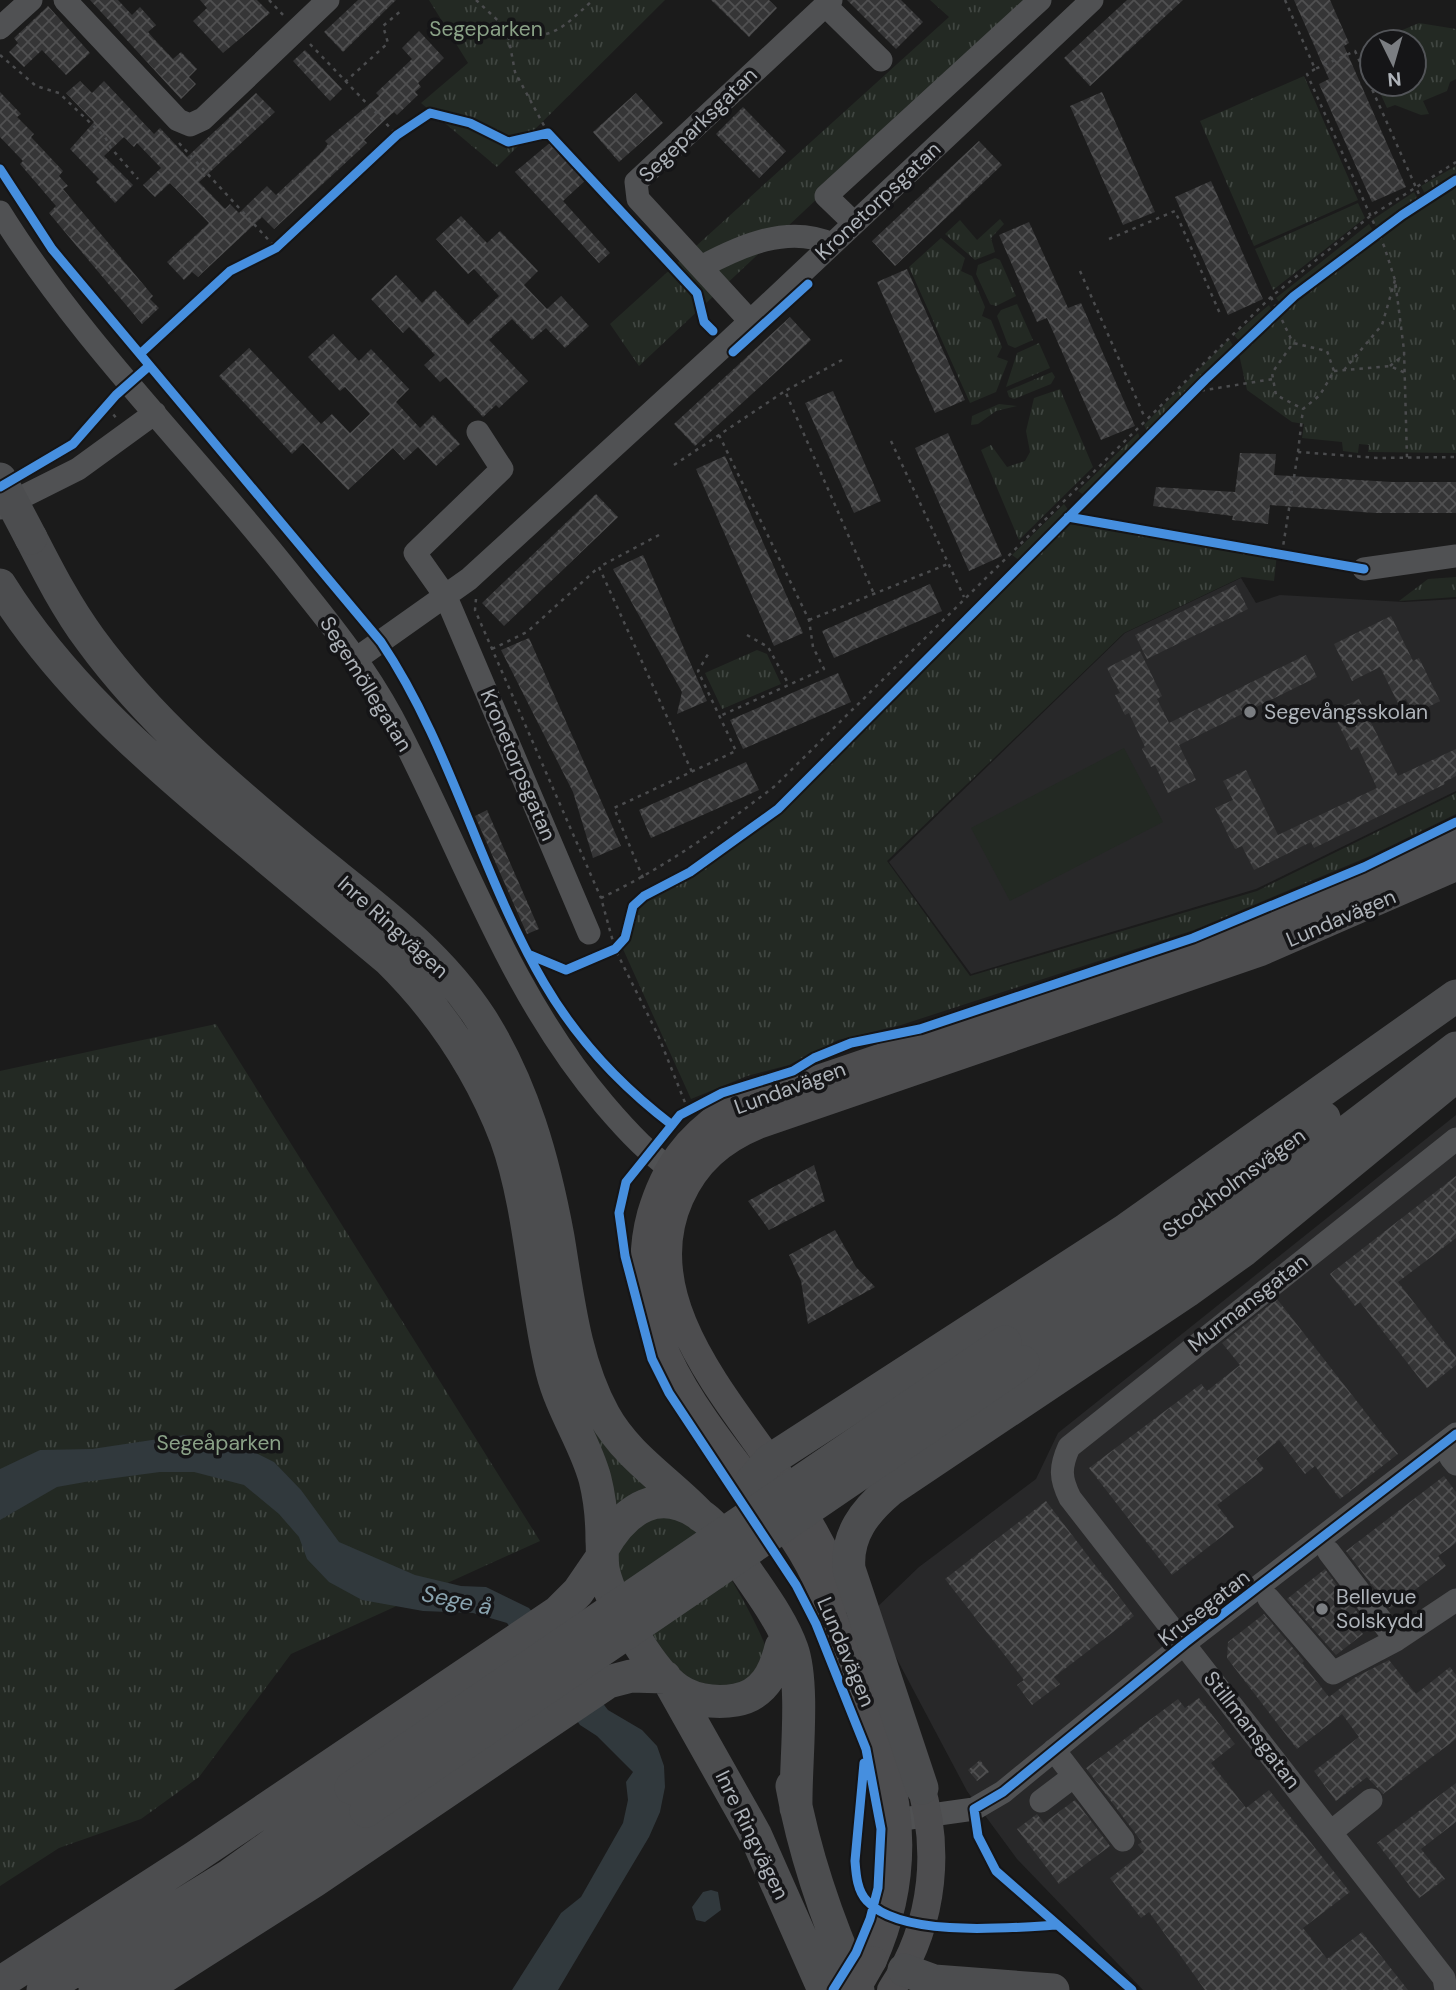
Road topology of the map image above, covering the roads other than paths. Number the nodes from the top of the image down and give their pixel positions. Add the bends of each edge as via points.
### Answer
1 (65, 0) edge
2 (328, 0) edge
3 (1040, 0) edge
4 (1092, 0) edge
5 (21, 3) edge
6 (828, 3) edge
7 (1066, 25) junction
8 (0, 28) edge
9 (881, 60) dead end
10 (0, 212) edge
11 (854, 223) junction
12 (832, 244) junction
13 (701, 267) junction
14 (750, 321) junction
15 (155, 413) junction
16 (478, 432) dead end
17 (0, 479) edge
18 (0, 508) edge
19 (1456, 556) edge
20 (1364, 569) dead end
21 (0, 585) edge
22 (446, 597) junction
23 (356, 659) junction
24 (1456, 839) edge
25 (1456, 867) edge
26 (589, 933) road end
27 (1456, 996) edge
28 (1456, 1016) edge
29 (1456, 1048) edge
30 (1456, 1076) edge
31 (1456, 1139) edge
32 (678, 1175) junction
33 (1014, 1352) junction
34 (1456, 1434) edge
35 (760, 1471) junction
36 (1062, 1480) joint
37 (702, 1516) junction
38 (602, 1552) junction
39 (1329, 1552) dead end
40 (1269, 1599) dead end
41 (1456, 1600) edge
42 (778, 1632) junction
43 (1396, 1640) junction
44 (1185, 1643) junction
45 (668, 1681) junction
46 (1054, 1751) junction
47 (1074, 1776) junction
48 (358, 1799) junction
49 (1371, 1800) dead end
50 (1041, 1801) dead end
51 (926, 1802) junction
52 (899, 1819) junction
53 (1331, 1832) junction
54 (1123, 1840) dead end
55 (886, 1927) junction
56 (897, 1980) edge
57 (0, 1983) edge
58 (1450, 1986) edge
59 (43, 1990) edge
60 (95, 1990) edge
61 (144, 1990) edge
62 (824, 1990) edge
63 (857, 1990) edge
64 (1052, 1990) edge

1 - 2 street via 178,120 190,125 203,119
3 - 7 street
3 - 11 street via 826,196
4 - 7 street, Kronetorpsgatan
5 - 8 street
6 - 9 street
6 - 13 street, Segeparksgatan via 636,182 638,199
7 - 11 street, Kronetorpsgatan
10 - 15 street, Segemöllegatan
11 - 12 street, Kronetorpsgatan
12 - 13 street via 814,236 782,235
12 - 14 street, Kronetorpsgatan
13 - 14 street, Segeparksgatan
14 - 22 street, Kronetorpsgatan
15 - 18 street via 78,469
15 - 23 street, Segemöllegatan via 272,549
16 - 22 street via 502,469 415,553
17 - 37 highway, Inre Ringvägen, bridge via 89,639 165,727 252,807 437,962 480,1018 515,1084 540,1154 577,1343 592,1392 626,1445
19 - 20 street
21 - 38 highway, Inre Ringvägen via 38,640 92,704 150,760 388,959 460,1043 507,1142 551,1370 600,1500
22 - 23 street, Kronetorpsgatan
22 - 26 street, Kronetorpsgatan
23 - 32 street, Segemöllegatan via 390,715 513,966 558,1046 613,1115
24 - 32 main road, Lundavägen via 1200,949 727,1110 698,1130
25 - 32 main road, Lundavägen via 1261,952 739,1132
27 - 35 highway via 1127,1229
28 - 33 highway, Stockholmsvägen
29 - 33 highway, Stockholmsvägen via 1124,1298
30 - 51 highway via 1244,1250 869,1507 852,1541 849,1569
31 - 36 street, Murmansgatan via 1069,1447 1062,1463
32 - 35 main road, Lundavägen via 667,1238 676,1301
33 - 48 highway, bridge
34 - 44 street, Krusegatan
35 - 51 main road, Lundavägen via 834,1568
35 - 52 main road, Lundavägen via 841,1637 890,1767
36 - 44 street, Stillmansgatan via 1070,1498
37 - 38 highway via 677,1505 648,1504 621,1519
37 - 42 highway via 732,1551
38 - 45 highway via 613,1600
38 - 57 highway via 578,1592 558,1612
39 - 43 street
40 - 43 street via 1333,1673
41 - 43 street
42 - 45 highway via 767,1684 741,1699 703,1700
42 - 63 highway, Inre Ringvägen via 792,1649 797,1670 796,1808 813,1881
44 - 46 street, Krusegatan
44 - 53 street, Stillmansgatan
45 - 61 highway via 631,1676 608,1682
45 - 62 highway, Inre Ringvägen via 755,1834
46 - 47 street
46 - 51 street, Krusegatan via 974,1809
47 - 50 street
47 - 54 street
48 - 59 highway
48 - 60 highway via 238,1902
49 - 53 street
51 - 52 street, Krusegatan
51 - 56 main road, Lundavägen via 933,1877 920,1932
52 - 55 main road, Lundavägen via 899,1864
53 - 58 street, Stillmansgatan
55 - 56 main road
55 - 63 main road, Lundavägen, bridge
56 - 64 highway

